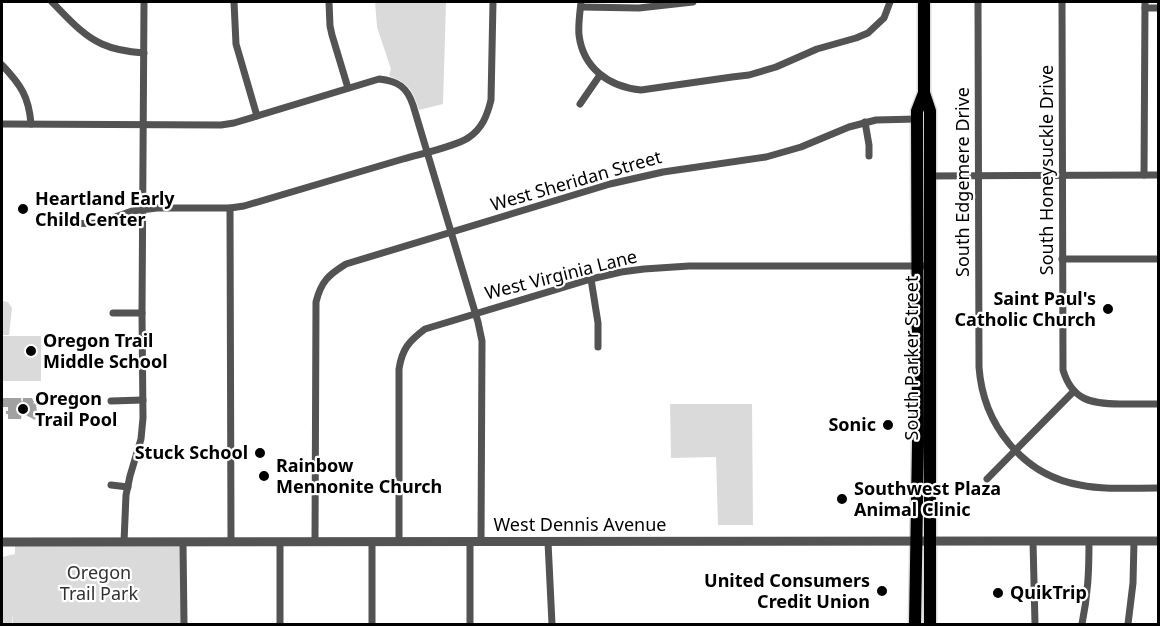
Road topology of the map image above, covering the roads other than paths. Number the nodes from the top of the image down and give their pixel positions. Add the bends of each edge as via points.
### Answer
1 (52, 2) edge
2 (144, 2) edge
3 (234, 2) edge
4 (329, 2) edge
5 (493, 2) edge
6 (693, 2) edge
7 (890, 2) edge
8 (924, 2) edge
9 (978, 2) edge
10 (1062, 2) edge
11 (581, 4) edge
12 (1145, 5) edge
13 (1158, 8) edge
14 (144, 54) junction
15 (2, 65) edge
16 (600, 75) junction
17 (348, 88) junction
18 (924, 93) junction
19 (580, 104) dead end
20 (257, 116) junction
21 (917, 119) junction
22 (865, 122) junction
23 (2, 124) edge
24 (31, 124) junction
25 (144, 126) junction
26 (427, 152) junction
27 (869, 156) dead end
28 (1144, 175) junction
29 (1158, 175) edge
30 (930, 176) junction
31 (978, 176) junction
32 (1062, 176) junction
33 (230, 208) junction
34 (142, 209) junction
35 (59, 224) dead end
36 (451, 233) junction
37 (1062, 259) junction
38 (1158, 259) edge
39 (924, 266) junction
40 (591, 279) junction
41 (113, 313) dead end
42 (475, 313) junction
43 (142, 314) junction
44 (597, 347) dead end
45 (1074, 391) junction
46 (143, 400) junction
47 (111, 401) dead end
48 (1158, 404) edge
49 (1015, 451) junction
50 (987, 478) dead end
51 (111, 485) dead end
52 (128, 487) junction
53 (1158, 488) edge
54 (916, 540) junction
55 (930, 541) junction
56 (1033, 541) junction
57 (1089, 541) junction
58 (1134, 541) junction
59 (1158, 541) edge
60 (2, 542) edge
61 (124, 542) junction
62 (280, 542) junction
63 (315, 542) junction
64 (372, 542) junction
65 (399, 542) junction
66 (470, 542) junction
67 (481, 542) junction
68 (548, 542) junction
69 (183, 543) junction
70 (231, 543) junction
71 (184, 624) edge
72 (280, 624) edge
73 (372, 624) edge
74 (470, 624) edge
75 (552, 624) edge
76 (915, 624) edge
77 (930, 624) edge
78 (1035, 624) edge
79 (1082, 624) edge
80 (1128, 624) edge

1 - 14 street via 96,41
2 - 14 street
3 - 20 street via 236,44
4 - 17 street via 330,26
5 - 26 street via 491,100 484,123 467,139
6 - 11 street via 639,8
7 - 16 street via 884,18 868,33 757,73 641,90 619,86
8 - 18 highway, South Parker Street
9 - 31 street, South Edgemere Drive
10 - 32 street, South Honeysuckle Drive
11 - 16 street via 580,41
12 - 13 street
12 - 28 street
14 - 25 street
15 - 24 street via 26,96
16 - 19 street
17 - 20 street
17 - 26 street via 379,80 399,84 411,97
18 - 21 highway, South Parker Street
18 - 30 highway, South Parker Street via 930,111
20 - 25 street via 221,125
21 - 22 street, West Sheridan Street
21 - 39 highway, South Parker Street
22 - 27 street
22 - 36 street, West Sheridan Street via 783,152 638,177
23 - 24 street
24 - 25 street
25 - 34 street
26 - 33 street
26 - 36 street
28 - 29 street
28 - 32 street
30 - 31 street
30 - 39 highway, South Parker Street
31 - 32 street
31 - 49 street, South Edgemere Drive via 982,393 992,418
32 - 37 street, South Honeysuckle Drive
33 - 34 street
33 - 70 street
34 - 35 street via 98,223
34 - 43 street
36 - 42 street
36 - 63 street, West Sheridan Street via 346,264 333,272 318,293
37 - 38 street
37 - 45 street, South Honeysuckle Drive via 1063,370
39 - 40 street, West Virginia Lane via 669,266
39 - 54 highway, South Parker Street
39 - 55 highway, South Parker Street
40 - 42 street, West Virginia Lane
40 - 44 street via 598,323
41 - 43 street
42 - 65 street, West Virginia Lane via 425,329 409,342 400,359
42 - 67 street via 482,341
43 - 46 street
45 - 48 street via 1097,403
45 - 49 street
46 - 47 street
46 - 52 street via 141,439
49 - 50 street
49 - 53 street, South Edgemere Drive via 1035,467 1077,485
51 - 52 street
52 - 61 street
54 - 55 street, West Dennis Avenue
54 - 68 street, West Dennis Avenue
54 - 76 highway, South Parker Street
55 - 56 street, West Dennis Avenue
55 - 77 highway, South Parker Street
56 - 57 street, West Dennis Avenue
56 - 78 street
57 - 58 street, West Dennis Avenue
57 - 79 street via 1089,579
58 - 59 street, West Dennis Avenue
58 - 80 street
60 - 61 street, West Dennis Avenue
61 - 69 street, West Dennis Avenue
62 - 63 street, West Dennis Avenue
62 - 70 street, West Dennis Avenue
62 - 72 street
63 - 64 street, West Dennis Avenue
64 - 65 street, West Dennis Avenue
64 - 73 street
65 - 66 street, West Dennis Avenue
66 - 67 street, West Dennis Avenue
66 - 74 street
67 - 68 street, West Dennis Avenue
68 - 75 street
69 - 70 street, West Dennis Avenue
69 - 71 street

